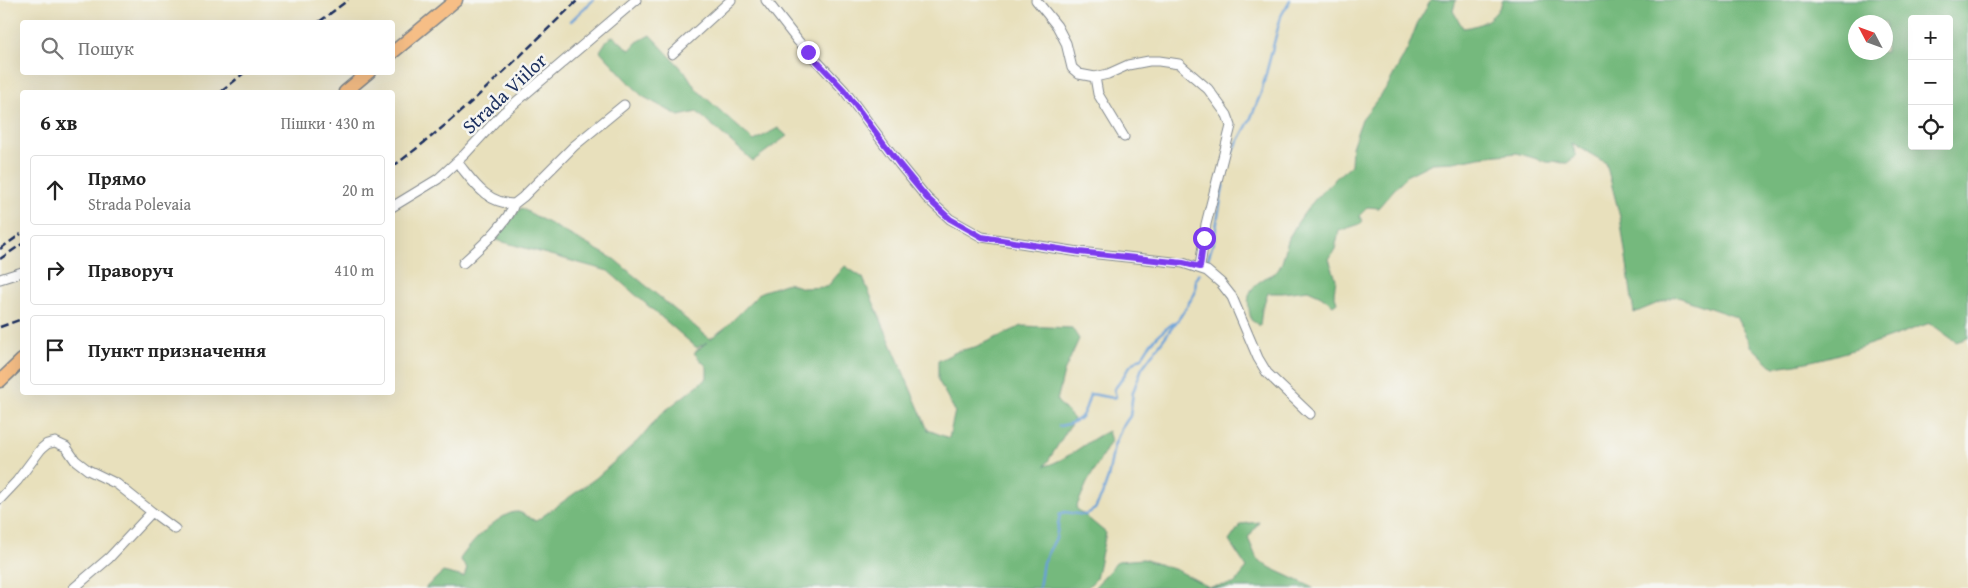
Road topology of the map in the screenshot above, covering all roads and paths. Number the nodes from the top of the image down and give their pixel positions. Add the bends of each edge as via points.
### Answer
1 (456, 0) edge
2 (636, 0) edge
3 (731, 0) edge
4 (766, 0) edge
5 (1036, 0) edge
6 (395, 51) edge
7 (672, 54) dead end
8 (365, 75) edge
9 (1095, 77) junction
10 (347, 90) edge
11 (624, 105) dead end
12 (1124, 137) dead end
13 (457, 162) junction
14 (514, 204) junction
15 (395, 206) edge
16 (463, 263) dead end
17 (1200, 267) junction
18 (20, 273) edge
19 (0, 279) edge
20 (20, 362) edge
21 (0, 381) edge
22 (1310, 414) dead end
23 (0, 499) edge
24 (152, 512) junction
25 (175, 529) dead end
26 (74, 588) edge

1 - 6 main road
2 - 13 street, Strada Viilor via 503,114
3 - 7 street
4 - 17 street via 798,41 844,90 927,198 950,219 982,237
5 - 9 street via 1057,26 1075,71
8 - 10 main road
9 - 12 street via 1098,94
9 - 17 street via 1139,63 1179,64 1208,89 1227,115 1231,126 1206,224
11 - 14 street via 574,146
13 - 14 street via 487,196
13 - 15 street, Strada Viilor via 426,188
14 - 16 street via 509,215
17 - 22 street via 1215,277 1232,297 1267,373
18 - 19 street
20 - 21 main road
23 - 24 street via 41,450 55,442 66,447 88,470 117,484
24 - 25 street
24 - 26 street via 109,558

